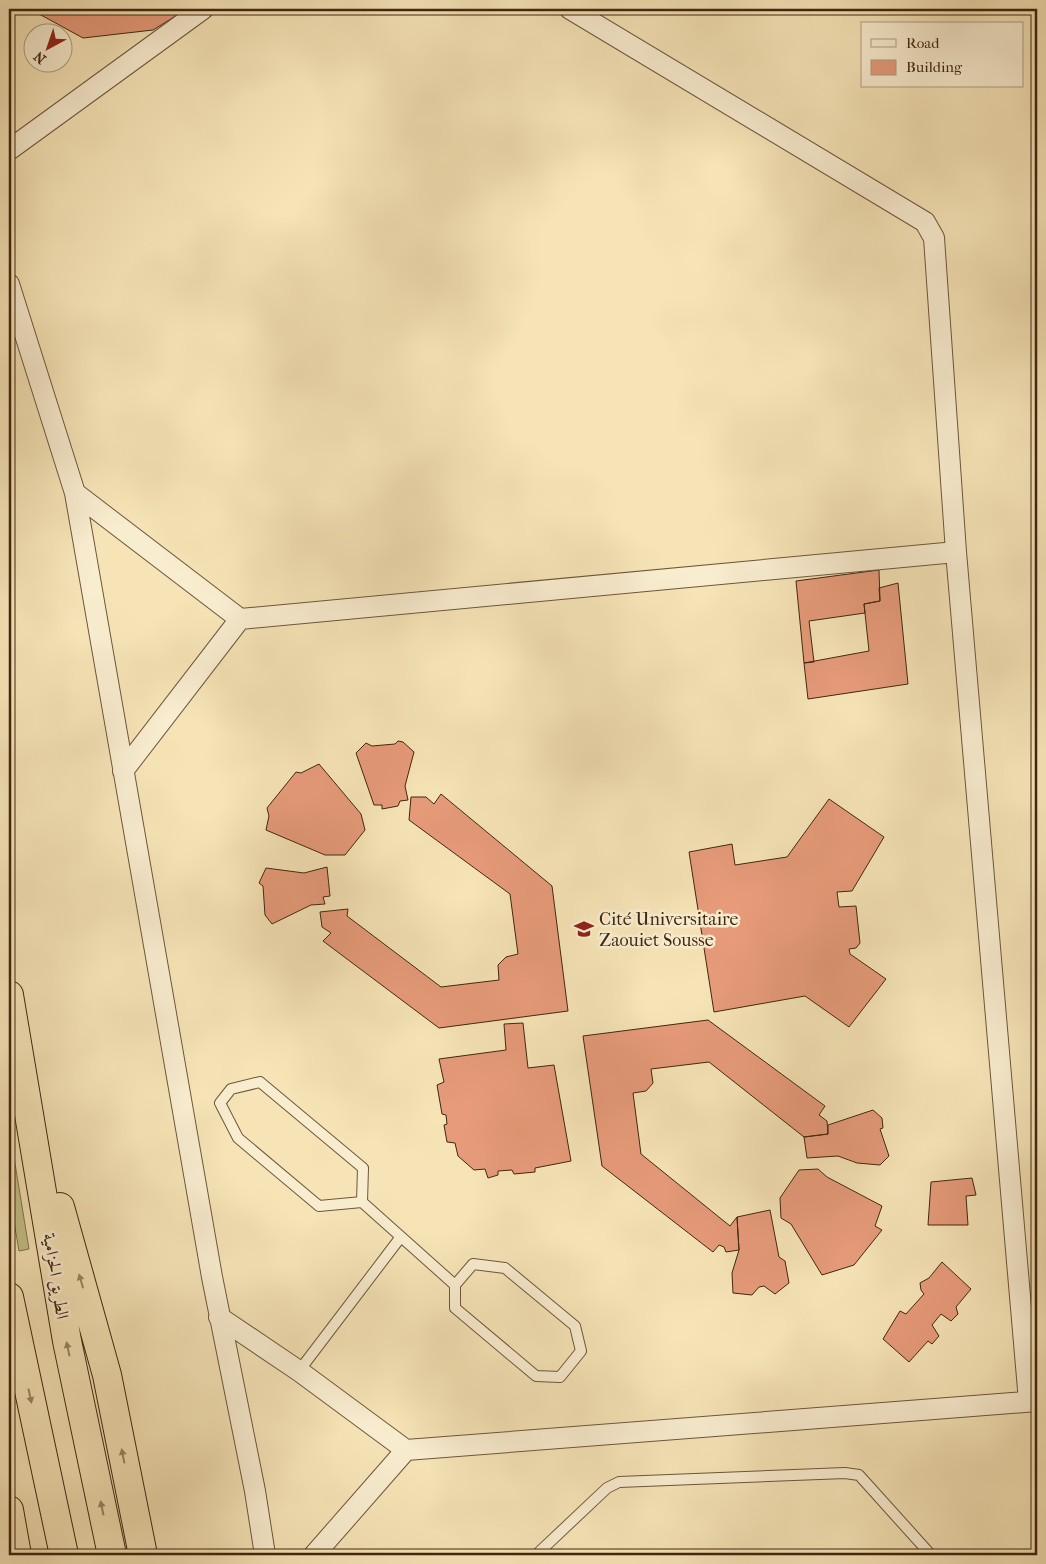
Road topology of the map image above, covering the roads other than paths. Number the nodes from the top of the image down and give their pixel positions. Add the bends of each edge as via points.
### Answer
1 (203, 9) edge
2 (570, 9) edge
3 (9, 150) edge
4 (9, 284) edge
5 (75, 493) junction
6 (956, 552) junction
7 (240, 620) junction
8 (123, 771) junction
9 (9, 995) edge
10 (24, 1079) junction
11 (362, 1202) junction
12 (400, 1238) junction
13 (455, 1285) junction
14 (9, 1297) edge
15 (219, 1317) junction
16 (299, 1371) junction
17 (1033, 1401) edge
18 (406, 1450) junction
19 (9, 1510) edge
20 (17, 1555) edge
21 (64, 1555) edge
22 (112, 1555) edge
23 (143, 1555) edge
24 (265, 1555) edge
25 (314, 1555) edge
26 (536, 1555) edge
27 (931, 1555) edge

1 - 3 street
2 - 6 street via 925,222 934,238
4 - 5 street
5 - 7 street
5 - 8 street
6 - 7 street
6 - 17 street
7 - 8 street
8 - 15 street
9 - 10 highway, الطريق الحزامية
22 -> 10 highway, الطريق الحزامية via 67,1340
23 -> 10 highway via 108,1375
11 - 11 lane via 319,1206 238,1138 220,1103 231,1089 260,1082 363,1168
11 - 12 lane
12 - 13 lane
12 - 16 lane
13 - 13 lane via 455,1308 536,1376 560,1377 582,1351 575,1326 505,1268 473,1264
14 -> 21 highway
15 - 16 street
15 - 24 street
16 - 18 street
17 - 18 street
18 - 25 street
19 - 20 highway
26 - 27 lane via 607,1488 619,1482 845,1473 859,1475

